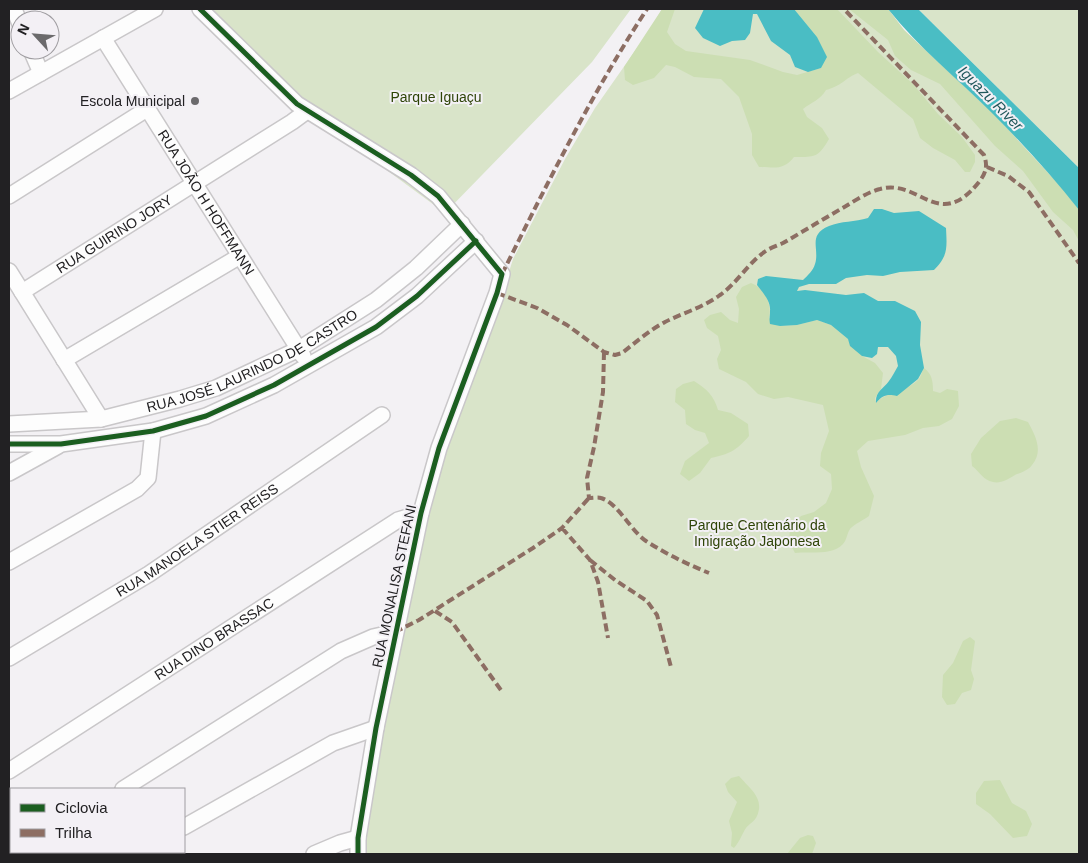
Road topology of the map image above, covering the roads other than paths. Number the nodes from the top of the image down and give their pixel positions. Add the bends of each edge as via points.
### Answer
1 (155, 9) edge
2 (200, 9) edge
3 (104, 38) junction
4 (35, 60) edge
5 (41, 73) junction
6 (9, 91) edge
7 (147, 109) junction
8 (307, 111) junction
9 (194, 183) junction
10 (9, 196) edge
11 (462, 224) junction
12 (476, 241) junction
13 (240, 256) junction
14 (9, 271) edge
15 (22, 292) junction
16 (299, 349) junction
17 (64, 360) junction
18 (308, 366) junction
19 (382, 415) dead end
20 (101, 419) junction
21 (9, 423) edge
22 (153, 431) junction
23 (9, 444) edge
24 (61, 444) junction
25 (9, 473) edge
26 (421, 513) junction
27 (9, 562) edge
28 (395, 632) junction
29 (9, 658) edge
30 (376, 728) junction
31 (9, 771) edge
32 (125, 788) edge
33 (185, 826) edge
34 (358, 838) junction
35 (314, 854) edge
36 (358, 854) edge

1 - 3 street
2 - 8 street
3 - 5 street
3 - 7 street, RUA JOÃO H HOFFMANN
4 - 5 street
5 - 6 street
7 - 9 street, RUA JOÃO H HOFFMANN
7 - 10 street
8 - 9 street, RUA GUIRINO JORY
8 - 11 street via 411,175 438,196
9 - 13 street, RUA JOÃO H HOFFMANN
9 - 15 street, RUA GUIRINO JORY
11 - 12 street
11 - 16 street, RUA JOSÉ LAURINDO DE CASTRO via 416,268 376,300
12 - 18 street, RUA JOSÉ LAURINDO DE CASTRO via 418,296 376,328
12 - 26 street, RUA MONALISA STEFANI via 502,274 439,448
13 - 16 street, RUA JOÃO H HOFFMANN
13 - 17 street
14 - 15 street
15 - 17 street
16 - 18 street, RUA JOÃO H HOFFMANN
16 - 20 street, RUA JOSÉ LAURINDO DE CASTRO via 216,388
17 - 20 street
18 - 22 street, RUA JOSÉ LAURINDO DE CASTRO via 206,416
19 - 29 street, RUA MANOELA STIER REISS via 149,574
20 - 21 street, RUA JOSÉ LAURINDO DE CASTRO
22 - 24 street, RUA JOSÉ LAURINDO DE CASTRO
22 - 27 street via 148,478 137,488
23 - 24 street, RUA JOSÉ LAURINDO DE CASTRO
24 - 25 street
26 - 28 street, RUA MONALISA STEFANI
26 - 31 street, RUA DINO BRASSAC via 398,520
28 - 30 street, RUA MONALISA STEFANI
28 - 32 street via 373,637 341,651
30 - 33 street via 333,743
30 - 34 street, RUA MONALISA STEFANI
34 - 35 street
34 - 36 street, RUA MONALISA STEFANI

